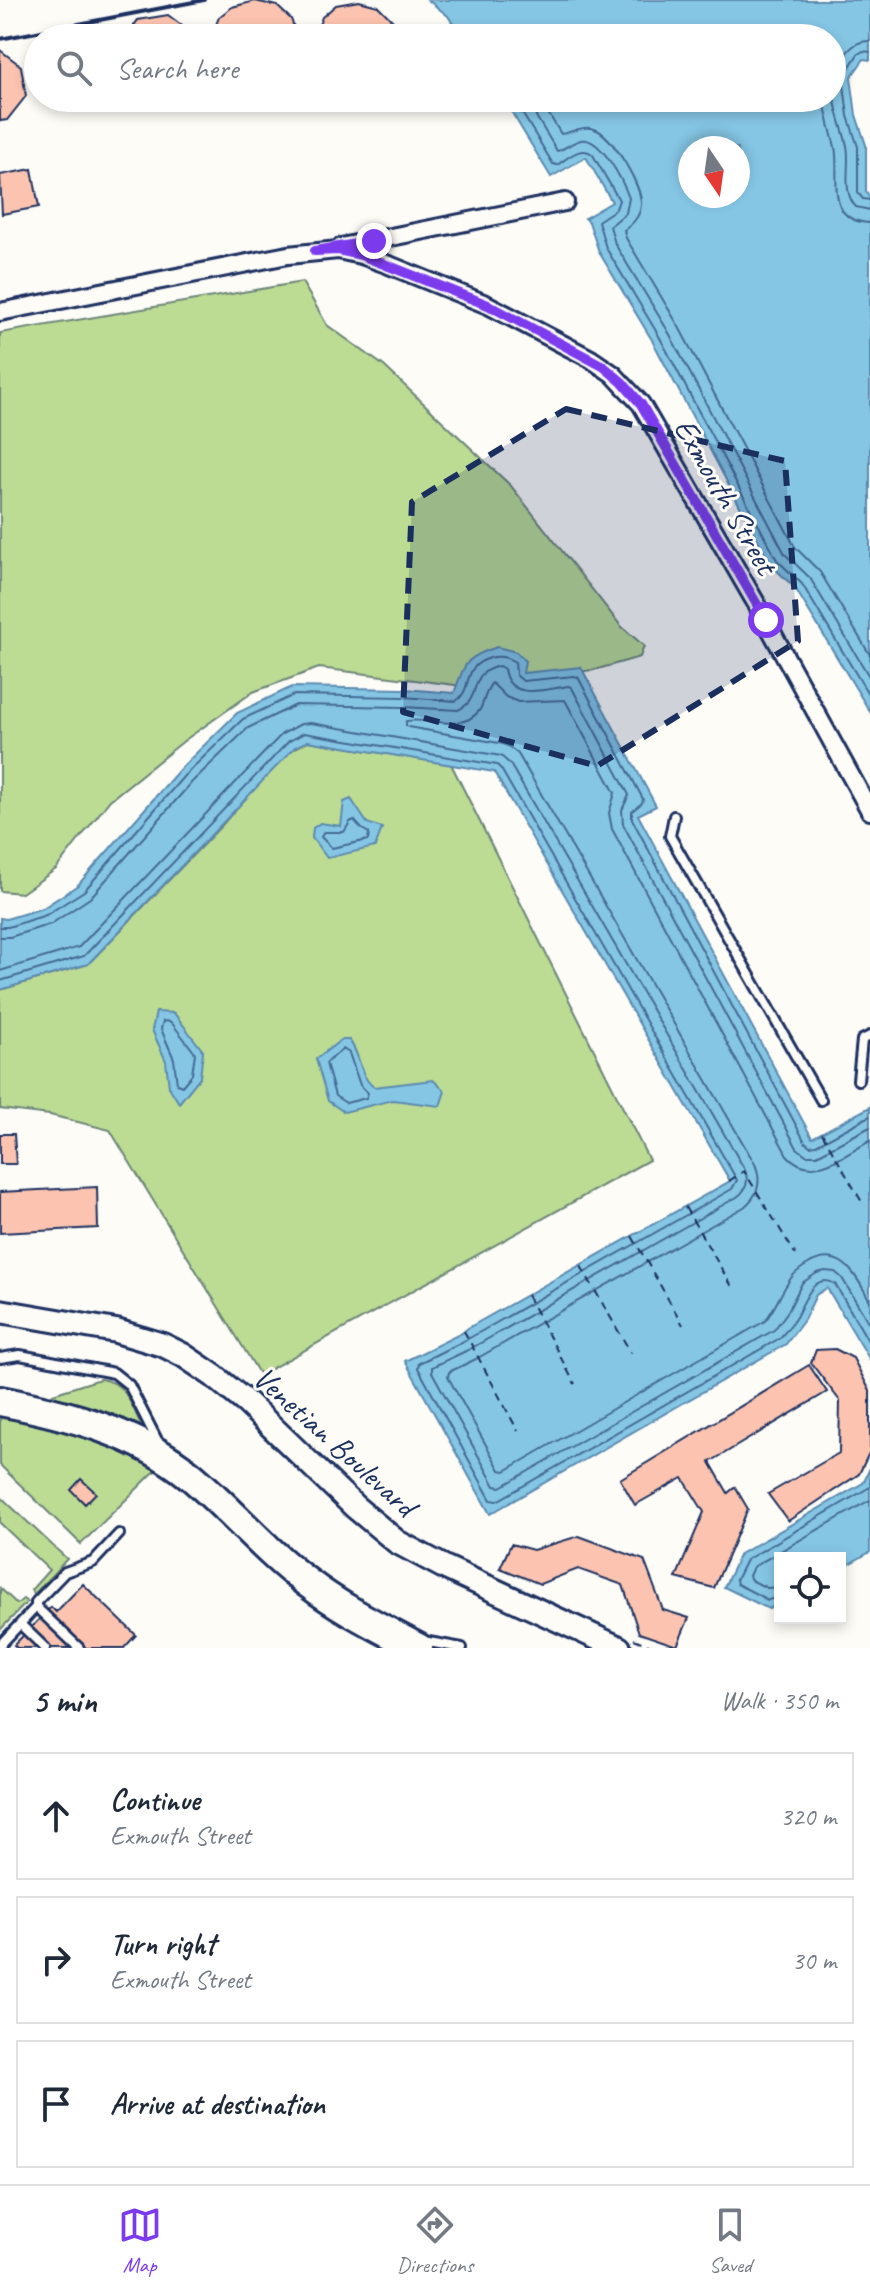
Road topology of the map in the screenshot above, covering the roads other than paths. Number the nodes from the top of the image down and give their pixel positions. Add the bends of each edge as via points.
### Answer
1 (565, 202) dead end
2 (315, 251) junction
3 (0, 312) edge
4 (870, 811) edge
5 (674, 816) dead end
6 (870, 1036) edge
7 (858, 1080) dead end
8 (821, 1100) dead end
9 (0, 1311) edge
10 (0, 1358) edge
11 (0, 1401) edge
12 (179, 1468) junction
13 (119, 1534) dead end
14 (36, 1607) junction
15 (20, 1624) junction
16 (408, 1642) edge
17 (0, 1645) edge
18 (45, 1648) edge
19 (79, 1648) edge
20 (462, 1648) edge
21 (619, 1648) edge

1 - 2 street, Exmouth Street
2 - 3 street, Exmouth Street
2 - 4 street, Exmouth Street via 361,255 488,305 591,359 622,382 641,404
5 - 8 lane via 670,836
6 - 7 lane via 862,1040
9 - 21 street, Venetian Boulevard via 116,1331 183,1355 247,1403 397,1542
10 - 12 lane via 20,1355 114,1373 129,1385 150,1429
11 - 12 highway via 105,1429
12 - 16 highway via 306,1582
13 - 14 lane via 93,1562 65,1572
14 - 15 lane
14 - 19 lane
15 - 17 lane
15 - 18 lane
16 - 20 lane

